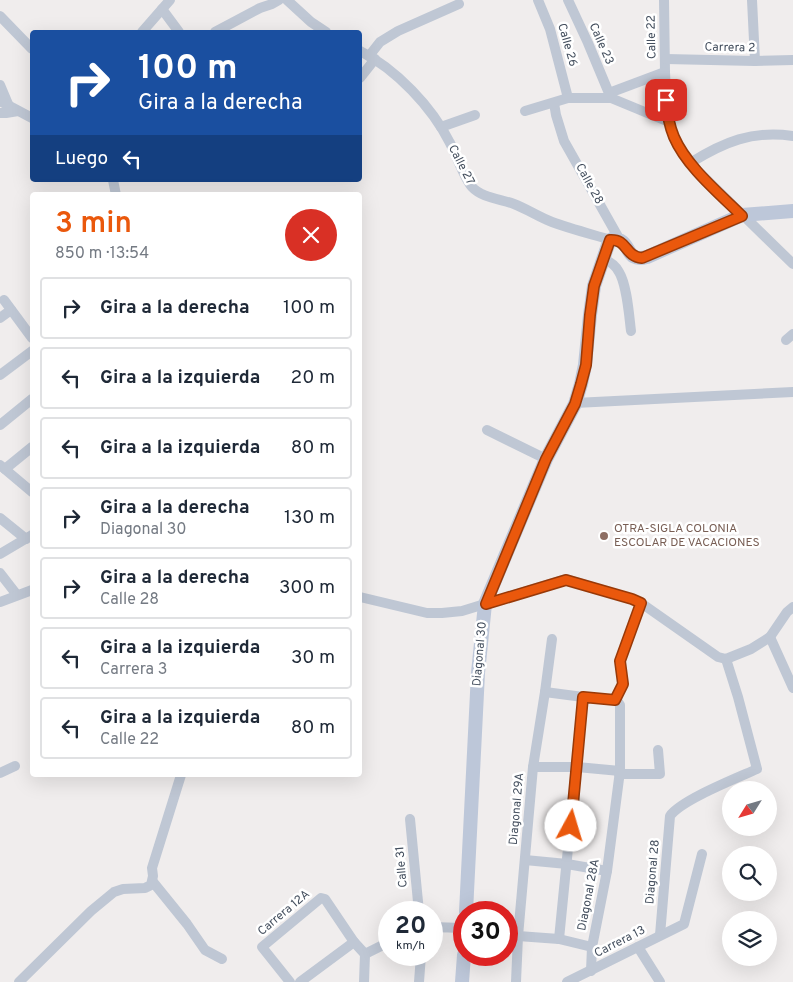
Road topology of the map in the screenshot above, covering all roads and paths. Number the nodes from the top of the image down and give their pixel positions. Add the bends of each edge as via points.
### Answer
1 (170, 0) edge
2 (279, 0) edge
3 (287, 0) edge
4 (538, 0) edge
5 (568, 0) edge
6 (664, 0) edge
7 (752, 0) edge
8 (459, 4) dead end
9 (162, 8) junction
10 (0, 16) edge
11 (144, 30) edge
12 (178, 30) edge
13 (218, 30) edge
14 (323, 30) edge
15 (30, 47) edge
16 (368, 55) edge
17 (666, 58) junction
18 (793, 60) edge
19 (755, 61) junction
20 (362, 72) edge
21 (665, 72) junction
22 (0, 85) edge
23 (610, 96) junction
24 (568, 98) junction
25 (4, 103) edge
26 (554, 103) junction
27 (18, 111) junction
28 (525, 111) dead end
29 (0, 113) edge
30 (475, 115) dead end
31 (30, 117) edge
32 (669, 122) junction
33 (441, 127) junction
34 (793, 136) edge
35 (690, 163) junction
36 (793, 211) edge
37 (742, 216) junction
38 (616, 241) junction
39 (604, 260) junction
40 (793, 264) edge
41 (4, 300) dead end
42 (11, 310) junction
43 (0, 318) edge
44 (631, 331) dead end
45 (30, 335) edge
46 (30, 352) edge
47 (0, 375) edge
48 (793, 392) edge
49 (30, 400) edge
50 (575, 403) junction
51 (0, 425) edge
52 (487, 430) dead end
53 (30, 448) edge
54 (546, 459) junction
55 (3, 467) edge
56 (30, 490) edge
57 (0, 518) edge
58 (29, 537) edge
59 (0, 554) edge
60 (0, 572) edge
61 (30, 591) edge
62 (17, 596) junction
63 (362, 597) edge
64 (0, 602) edge
65 (641, 603) junction
66 (486, 604) junction
67 (793, 606) edge
68 (770, 637) junction
69 (552, 639) dead end
70 (726, 659) junction
71 (793, 688) edge
72 (545, 692) junction
73 (583, 697) junction
74 (618, 703) junction
75 (658, 750) dead end
76 (15, 766) dead end
77 (533, 767) junction
78 (577, 767) junction
79 (0, 773) edge
80 (619, 773) junction
81 (180, 777) edge
82 (410, 819) dead end
83 (702, 854) dead end
84 (524, 860) junction
85 (567, 864) junction
86 (607, 871) junction
87 (153, 882) junction
88 (418, 901) edge
89 (467, 901) edge
90 (660, 935) junction
91 (518, 936) joint
92 (559, 939) junction
93 (354, 942) junction
94 (592, 947) junction
95 (638, 947) junction
96 (378, 948) edge
97 (365, 954) junction
98 (222, 959) dead end
99 (420, 966) edge
100 (463, 966) edge
101 (517, 966) edge
102 (591, 971) junction
103 (658, 981) edge
104 (19, 982) edge
105 (290, 982) edge
106 (300, 982) edge
107 (364, 982) edge
108 (419, 982) edge
109 (462, 982) edge
110 (516, 982) edge
111 (567, 982) edge

1 - 9 street
2 - 13 street
3 - 14 street
4 - 24 street, Calle 26 via 550,29
5 - 23 street, Calle 23
6 - 17 street, Calle 22
7 - 19 street
8 - 16 street via 398,31 380,42
9 - 11 street
9 - 12 street
10 - 15 street
16 - 20 street
16 - 33 street, Calle 27 via 396,76
17 - 19 street, Carrera 2
17 - 21 street, Calle 22
18 - 19 street, Carrera 2
21 - 23 street
21 - 32 street, Calle 22
22 - 25 street
23 - 24 street
23 - 32 street
24 - 26 street
25 - 27 street
26 - 28 street
26 - 38 street, Calle 28 via 564,141
27 - 29 street
27 - 31 street
30 - 33 street
32 - 35 street, Calle 22 via 674,138
33 - 38 street, Calle 27 via 466,178 479,193 520,206 551,221
34 - 35 street via 769,134 729,142
35 - 37 street, Calle 22
36 - 37 street
37 - 38 street, Calle 28 via 642,258 632,256
37 - 40 street, Calle 22
38 - 39 street, Diagonal 30
39 - 44 street via 619,270 623,280
39 - 50 street, Diagonal 30 via 594,286 586,365
41 - 42 street
42 - 43 street
42 - 45 street
46 - 47 street
48 - 50 street
49 - 51 street
50 - 54 street, Diagonal 30
52 - 54 street
53 - 55 street
54 - 66 street, Diagonal 30
55 - 56 street
57 - 58 street
58 - 59 street
60 - 62 street
61 - 62 street
62 - 64 street
63 - 66 street via 427,613 462,611
65 - 66 street via 566,580
65 - 70 street via 718,657
65 - 74 street, Diagonal 28A via 620,661 623,684
66 - 89 street, Diagonal 30 via 478,673
67 - 68 street
68 - 70 street
68 - 71 street
69 - 72 street, Diagonal 29A
70 - 90 street, Diagonal 28 via 757,769 692,799 670,816
72 - 73 street
72 - 77 street, Diagonal 29A
73 - 74 street
73 - 78 street
74 - 80 street, Diagonal 28A
75 - 80 street via 660,774
76 - 79 street
77 - 78 street
77 - 84 street, Diagonal 29A
78 - 80 street
78 - 85 street
80 - 86 street, Diagonal 28A
81 - 87 street via 152,868
82 - 88 street, Calle 31
83 - 90 street, Carrera 13 via 684,924
84 - 85 street
84 - 91 street, Diagonal 29A
85 - 86 street
85 - 92 street
86 - 94 street, Diagonal 28A
87 - 98 street via 205,950
87 - 104 street via 148,887 114,892
90 - 95 street, Carrera 13
91 - 92 street
92 - 94 street
93 - 97 street
93 - 105 street, Carrera 12A via 325,899 321,898 262,947
93 - 106 street
94 - 102 street, Diagonal 28A
95 - 102 street, Carrera 13
95 - 103 street
96 - 97 street
97 - 107 street
99 - 108 street
100 - 109 street
101 - 110 street, Diagonal 29A
102 - 111 street, Carrera 13

